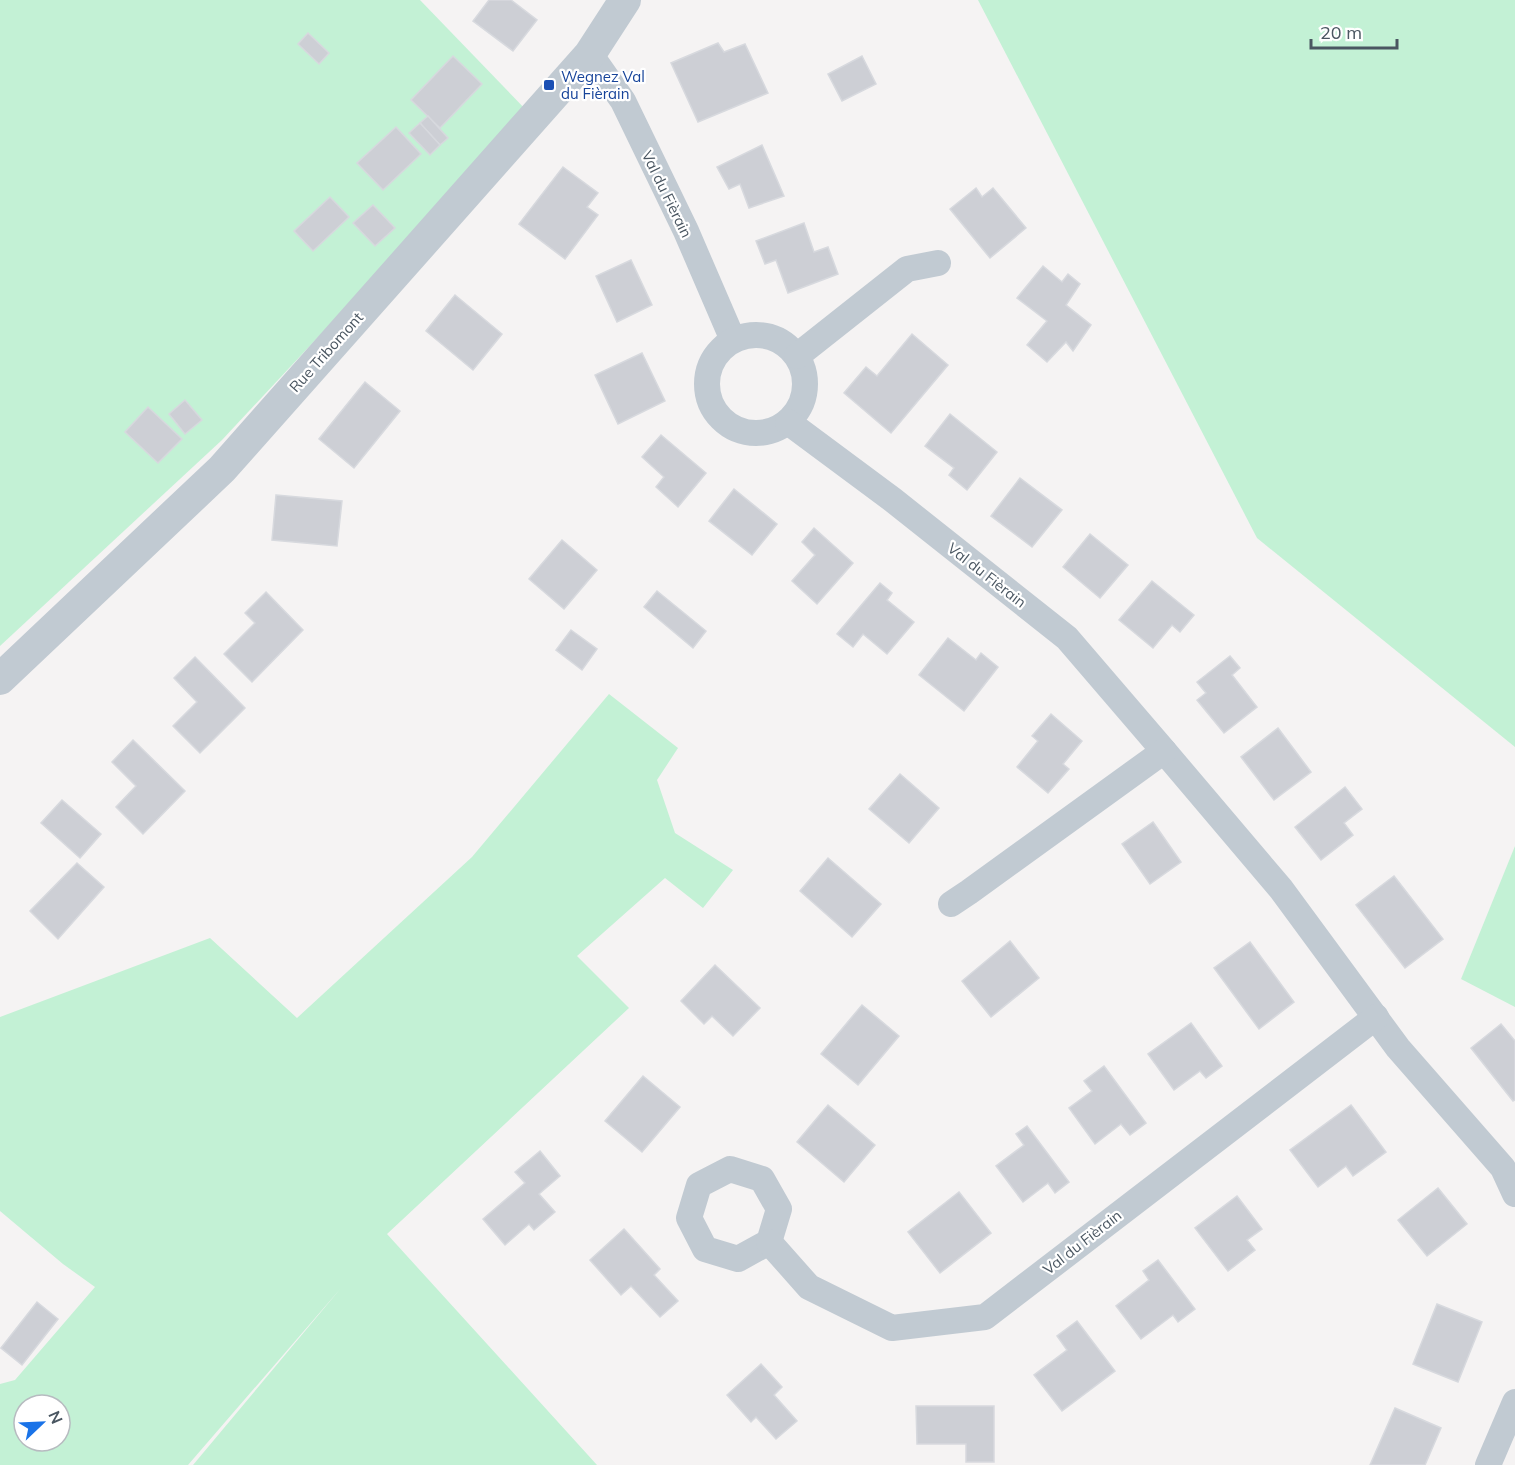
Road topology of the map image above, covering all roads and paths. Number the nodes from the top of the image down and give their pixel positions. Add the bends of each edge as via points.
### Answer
1 (625, 0) edge
2 (590, 54) junction
3 (938, 263) dead end
4 (733, 340) junction
5 (797, 356) junction
6 (788, 422) junction
7 (0, 679) edge
8 (1164, 751) junction
9 (951, 904) dead end
10 (1376, 1017) junction
11 (1515, 1194) edge
12 (769, 1242) dead end
13 (1515, 1402) edge
14 (1488, 1465) edge

1 - 2 street, Rue Tribomont
2 - 4 street, Val du Fièrain via 623,101
2 - 7 street, Rue Tribomont via 222,469
3 - 5 street via 906,269
4 - 5 street via 750,335 768,336 784,343
4 - 6 street via 716,356 707,378 710,401 723,421 744,432 767,432
5 - 6 street via 805,371 805,390 800,409
6 - 8 street, Val du Fièrain via 1067,638
8 - 9 street
8 - 10 street, Val du Fièrain via 1281,889
10 - 11 street, Val du Fièrain via 1398,1048 1503,1168
10 - 12 street, Val du Fièrain via 985,1317 892,1328 808,1287
13 - 14 street

